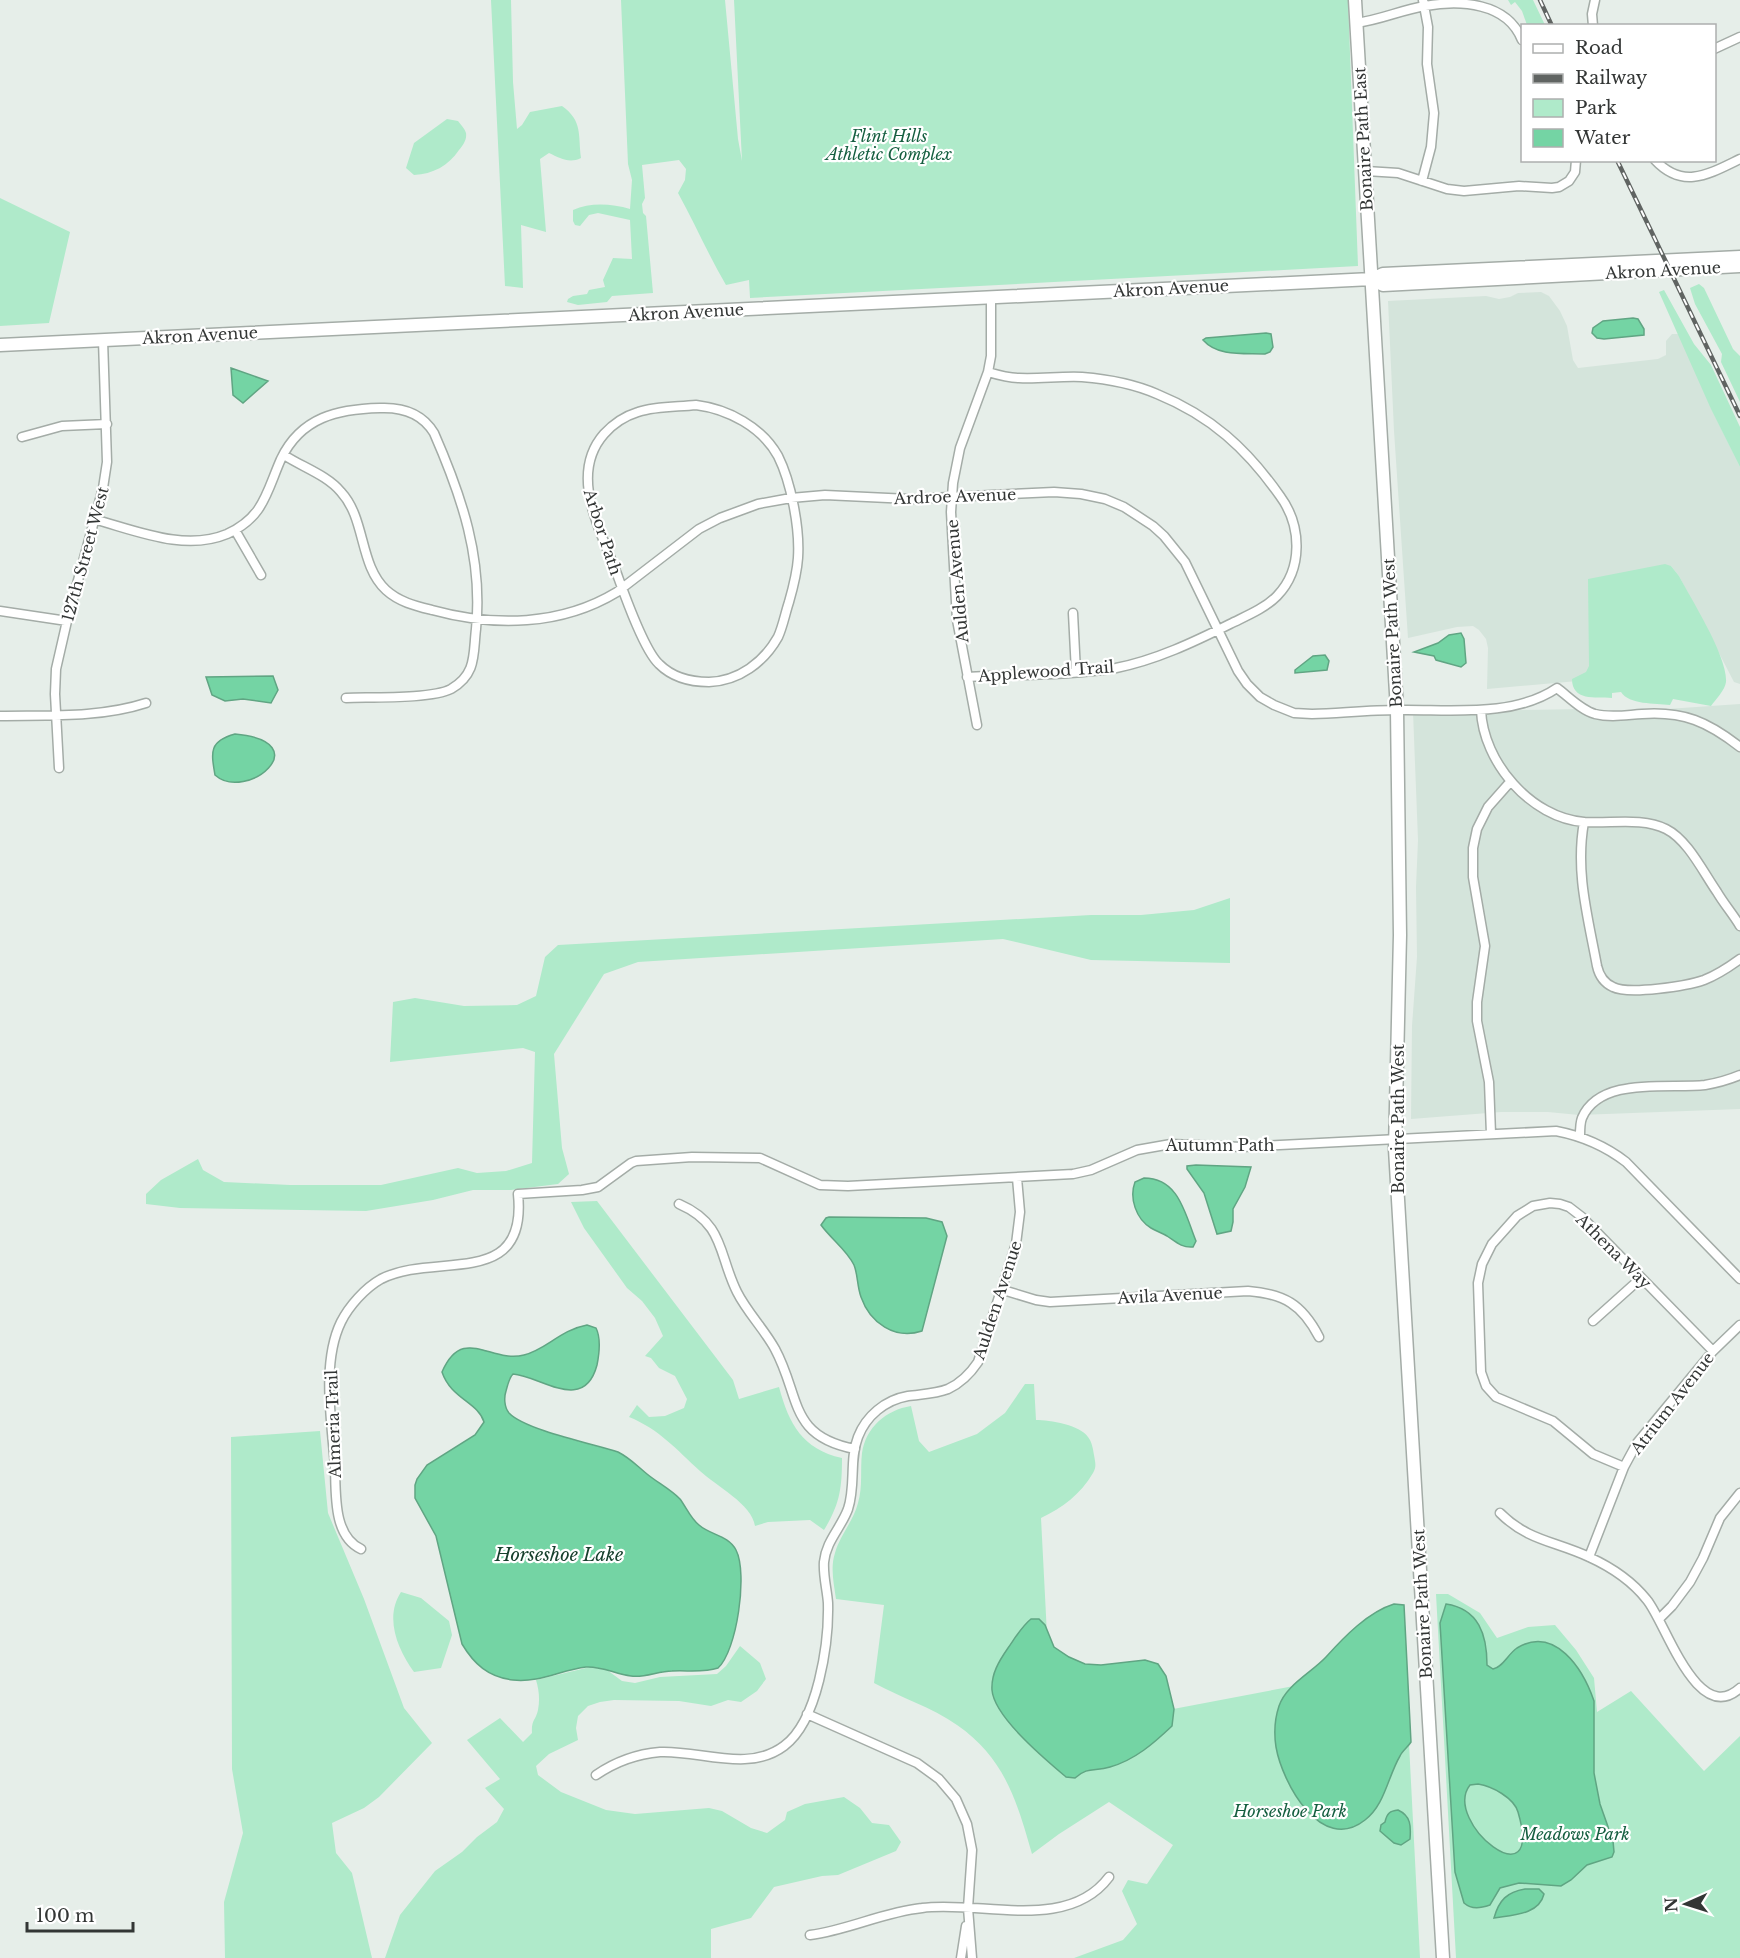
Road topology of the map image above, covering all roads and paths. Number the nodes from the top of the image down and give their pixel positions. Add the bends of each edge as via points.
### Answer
1 (1355, 0) edge
2 (1595, 0) edge
3 (1423, 3) edge
4 (1356, 23) junction
5 (1593, 24) edge
6 (1740, 37) edge
7 (1521, 38) edge
8 (1716, 48) edge
9 (1740, 159) edge
10 (1575, 162) edge
11 (1658, 162) edge
12 (1366, 171) junction
13 (1422, 181) junction
14 (1740, 257) edge
15 (1740, 266) edge
16 (1372, 279) junction
17 (991, 297) junction
18 (103, 340) junction
19 (0, 345) edge
20 (988, 372) junction
21 (107, 424) junction
22 (22, 437) dead end
23 (284, 455) junction
24 (952, 497) junction
25 (791, 498) junction
26 (93, 519) junction
27 (235, 530) junction
28 (261, 575) dead end
29 (622, 589) junction
30 (0, 611) edge
31 (1073, 613) dead end
32 (478, 620) junction
33 (67, 621) junction
34 (1218, 630) junction
35 (1076, 672) junction
36 (967, 676) junction
37 (346, 698) dead end
38 (146, 703) dead end
39 (1397, 710) junction
40 (1481, 710) junction
41 (56, 715) junction
42 (0, 717) edge
43 (977, 725) dead end
44 (1740, 747) edge
45 (59, 768) dead end
46 (1511, 781) junction
47 (1584, 822) junction
48 (1740, 926) edge
49 (1740, 959) edge
50 (1740, 1075) edge
51 (1491, 1134) junction
52 (1580, 1136) junction
53 (1395, 1139) junction
54 (1017, 1178) junction
55 (518, 1194) joint
56 (679, 1204) dead end
57 (1641, 1278) junction
58 (1740, 1279) edge
59 (1003, 1290) junction
60 (1593, 1321) dead end
61 (1740, 1325) edge
62 (1319, 1337) dead end
63 (1713, 1351) junction
64 (855, 1449) junction
65 (1624, 1467) junction
66 (1740, 1493) edge
67 (1500, 1513) dead end
68 (361, 1549) dead end
69 (1589, 1557) junction
70 (1660, 1618) junction
71 (1740, 1688) edge
72 (807, 1713) junction
73 (596, 1775) dead end
74 (1109, 1877) dead end
75 (969, 1908) junction
76 (810, 1935) dead end
77 (961, 1958) edge
78 (972, 1958) edge
79 (1443, 1958) edge

1 - 4 street, Bonaire Path East
2 - 5 street
3 - 4 street via 1379,20
3 - 7 street via 1489,8 1510,21
3 - 13 street via 1434,113
4 - 12 street, Bonaire Path East
6 - 8 street
9 - 11 street via 1694,177 1670,172
10 - 13 street via 1571,178 1556,188 1519,186 1464,191
12 - 13 street via 1398,173
12 - 16 street, Bonaire Path East
14 - 16 street, Akron Avenue via 1383,274
15 - 16 street, Akron Avenue via 1383,285
16 - 17 street, Akron Avenue
16 - 39 street, Bonaire Path West
17 - 18 street, Akron Avenue
17 - 20 street, Aulden Avenue
18 - 19 street, Akron Avenue
18 - 21 street, 127th Street West
20 - 24 street, Aulden Avenue via 960,448
20 - 34 street, Applewood Trail via 1013,378 1101,379 1141,388 1204,418 1260,468 1292,516 1296,558 1276,597
21 - 22 street via 62,426
21 - 26 street, 127th Street West via 105,475
23 - 27 street via 260,509
23 - 32 street, Ardroe Avenue via 341,491 352,508 371,568 386,590 414,605
23 - 32 street via 311,424 340,411 395,407 423,419 437,439 469,527 475,557
24 - 25 street, Ardroe Avenue
24 - 34 street, Ardroe Avenue via 1068,492 1124,507 1153,526 1178,553
24 - 36 street, Aulden Avenue via 957,620
25 - 29 street, Ardroe Avenue via 740,509 699,529
25 - 29 street, Arbor Path via 797,527 796,576 777,638 747,671 708,682 681,678 666,670 649,651
25 - 29 street, Arbor Path via 784,471 768,442 724,411 696,405 650,409 621,419 594,447 587,485
26 - 27 street via 188,541
26 - 33 street, 127th Street West
27 - 28 street
29 - 32 street, Ardroe Avenue via 588,608 559,616
30 - 33 street
31 - 35 street
32 - 37 street via 472,665 451,688 436,694
33 - 41 street, 127th Street West via 56,669
34 - 35 street, Applewood Trail via 1141,662
34 - 39 street, Ardroe Avenue via 1247,684 1260,697 1285,710 1312,714
35 - 36 street, Applewood Trail
36 - 43 street, Aulden Avenue
38 - 41 street
39 - 40 street, Ardroe Avenue
39 - 53 street, Bonaire Path West via 1400,934
40 - 44 street, Ardroe Avenue via 1534,700 1557,688 1594,714 1661,713 1695,718
40 - 46 street via 1488,743
41 - 42 street
41 - 45 street, 127th Street West
46 - 47 street via 1550,812
46 - 51 street via 1488,807 1473,848 1473,877 1485,946 1477,1021 1489,1082
47 - 48 street via 1641,823 1668,830 1694,857
47 - 49 street via 1579,858 1591,936 1600,976 1611,987 1656,988 1693,983
50 - 52 street via 1704,1085 1620,1089 1606,1094 1582,1118
51 - 52 street, Autumn Path via 1556,1131
51 - 53 street, Autumn Path
52 - 58 street, Autumn Path via 1626,1162
53 - 54 street, Autumn Path via 1242,1147 1151,1146 1082,1172
53 - 79 street, Bonaire Path West
54 - 55 street, Autumn Path via 832,1186 811,1182 760,1158 692,1157 636,1161 598,1187
54 - 59 street, Aulden Avenue via 1018,1234
55 - 68 street, Almeria Trail via 514,1235 504,1250 484,1261 404,1272 382,1279 361,1296 340,1324 330,1370 336,1490 342,1531
56 - 64 street via 693,1210 715,1234 737,1292 779,1356 805,1423 826,1441
57 - 60 street
57 - 63 street, Athena Way
57 - 65 street, Athena Way via 1576,1212 1550,1203 1533,1206 1517,1216 1486,1254 1478,1283 1481,1372 1491,1393 1553,1421 1593,1454
59 - 62 street, Avila Avenue via 1050,1302 1262,1292 1283,1298 1298,1308
59 - 64 street, Aulden Avenue via 981,1356 970,1373 948,1389 899,1398 881,1407 864,1426
61 - 63 street, Atrium Avenue
63 - 65 street, Atrium Avenue via 1637,1443
64 - 72 street, Aulden Avenue via 848,1509 825,1554 825,1647
65 - 69 street, Atrium Avenue
66 - 70 street via 1720,1518 1690,1582
67 - 69 street via 1523,1533
69 - 70 street via 1631,1583
70 - 71 street via 1683,1667 1704,1690 1719,1696 1731,1695
72 - 73 street, Aulden Avenue via 789,1742 765,1756 745,1759 650,1753 621,1761
72 - 75 street via 917,1763 945,1785 970,1832
74 - 75 street via 1100,1889 1052,1908
75 - 76 street via 935,1906 910,1910
75 - 77 street
75 - 78 street

